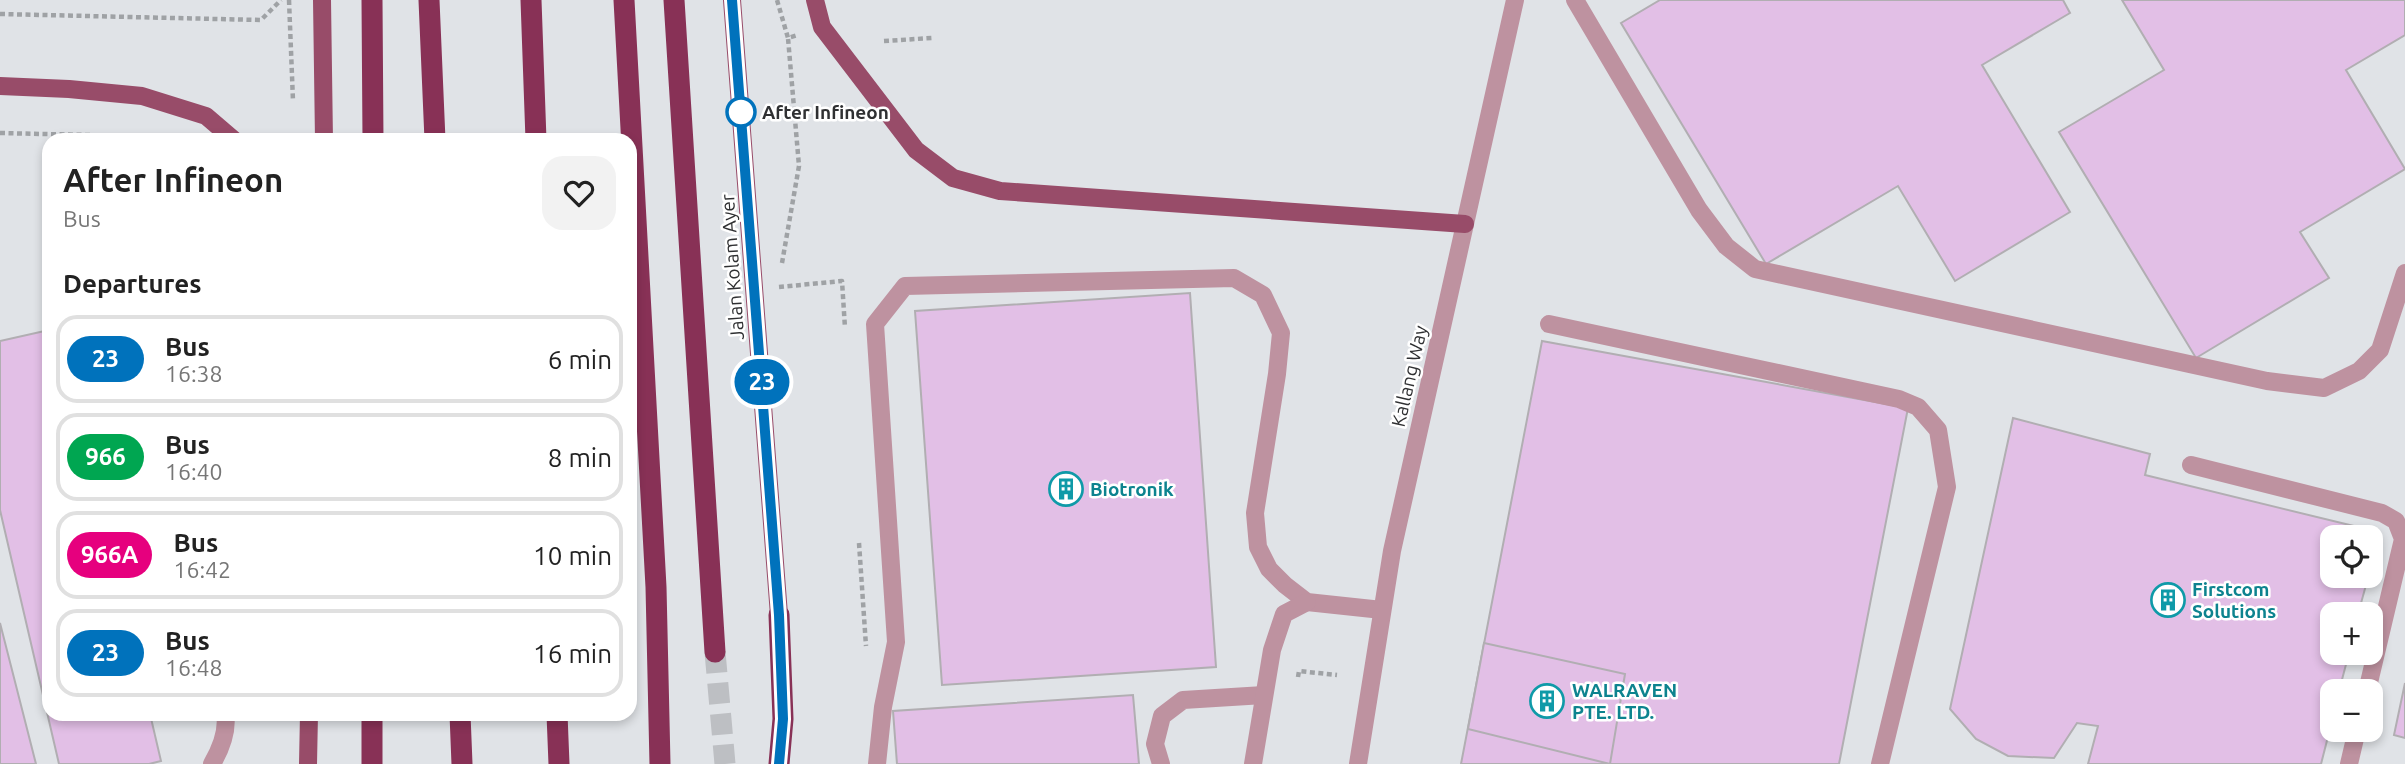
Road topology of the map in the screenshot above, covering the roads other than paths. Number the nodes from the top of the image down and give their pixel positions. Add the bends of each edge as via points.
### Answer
1 (322, 0) edge
2 (372, 0) edge
3 (429, 0) edge
4 (531, 0) edge
5 (624, 0) edge
6 (674, 0) edge
7 (732, 0) edge
8 (816, 0) edge
9 (1515, 0) edge
10 (1575, 0) edge
11 (4, 86) edge
12 (226, 133) edge
13 (324, 133) edge
14 (373, 133) edge
15 (435, 133) edge
16 (536, 133) edge
17 (632, 133) edge
18 (637, 219) edge
19 (1465, 225) junction
20 (2405, 273) edge
21 (1549, 324) dead end
22 (2191, 465) dead end
23 (1307, 603) junction
24 (1382, 610) junction
25 (779, 615) joint
26 (715, 652) tunnel mouth
27 (2370, 679) edge
28 (1265, 695) junction
29 (226, 721) edge
30 (309, 721) edge
31 (372, 721) edge
32 (460, 721) edge
33 (557, 721) edge
34 (2354, 742) edge
35 (212, 764) edge
36 (308, 764) edge
37 (372, 764) edge
38 (462, 764) edge
39 (559, 764) edge
40 (660, 764) edge
41 (779, 764) edge
42 (877, 764) edge
43 (1161, 764) edge
44 (1253, 764) edge
45 (1358, 764) edge
46 (1880, 764) edge
47 (2349, 764) edge

1 - 13 main road
2 - 14 highway
3 - 15 highway
4 - 16 highway
5 - 17 highway
6 - 26 highway
7 - 25 main road, Jalan Kolam Ayer
8 - 19 main road via 822,27 908,140 953,178 1000,191
9 - 19 street, Kallang Way
10 - 20 street via 1699,210 1726,246 1755,269 2267,381 2324,388 2359,371 2380,350
11 - 12 main road via 142,96 206,116
18 - 40 highway
19 - 24 street, Kallang Way
21 - 46 street via 1899,398 1918,407 1938,430 1947,487
22 - 27 street via 2382,513 2396,521 2403,539
23 - 24 street
23 - 28 street via 1284,614
23 - 42 street via 1269,569 1258,547 1255,513 1281,332 1263,295 1234,278 905,286 875,324 896,642
24 - 45 street, Kallang Way
25 - 41 highway via 783,719
28 - 43 street via 1183,700 1162,716 1155,744
28 - 44 street
29 - 35 street
30 - 36 main road
31 - 37 highway
32 - 38 highway
33 - 39 highway
34 - 47 street

